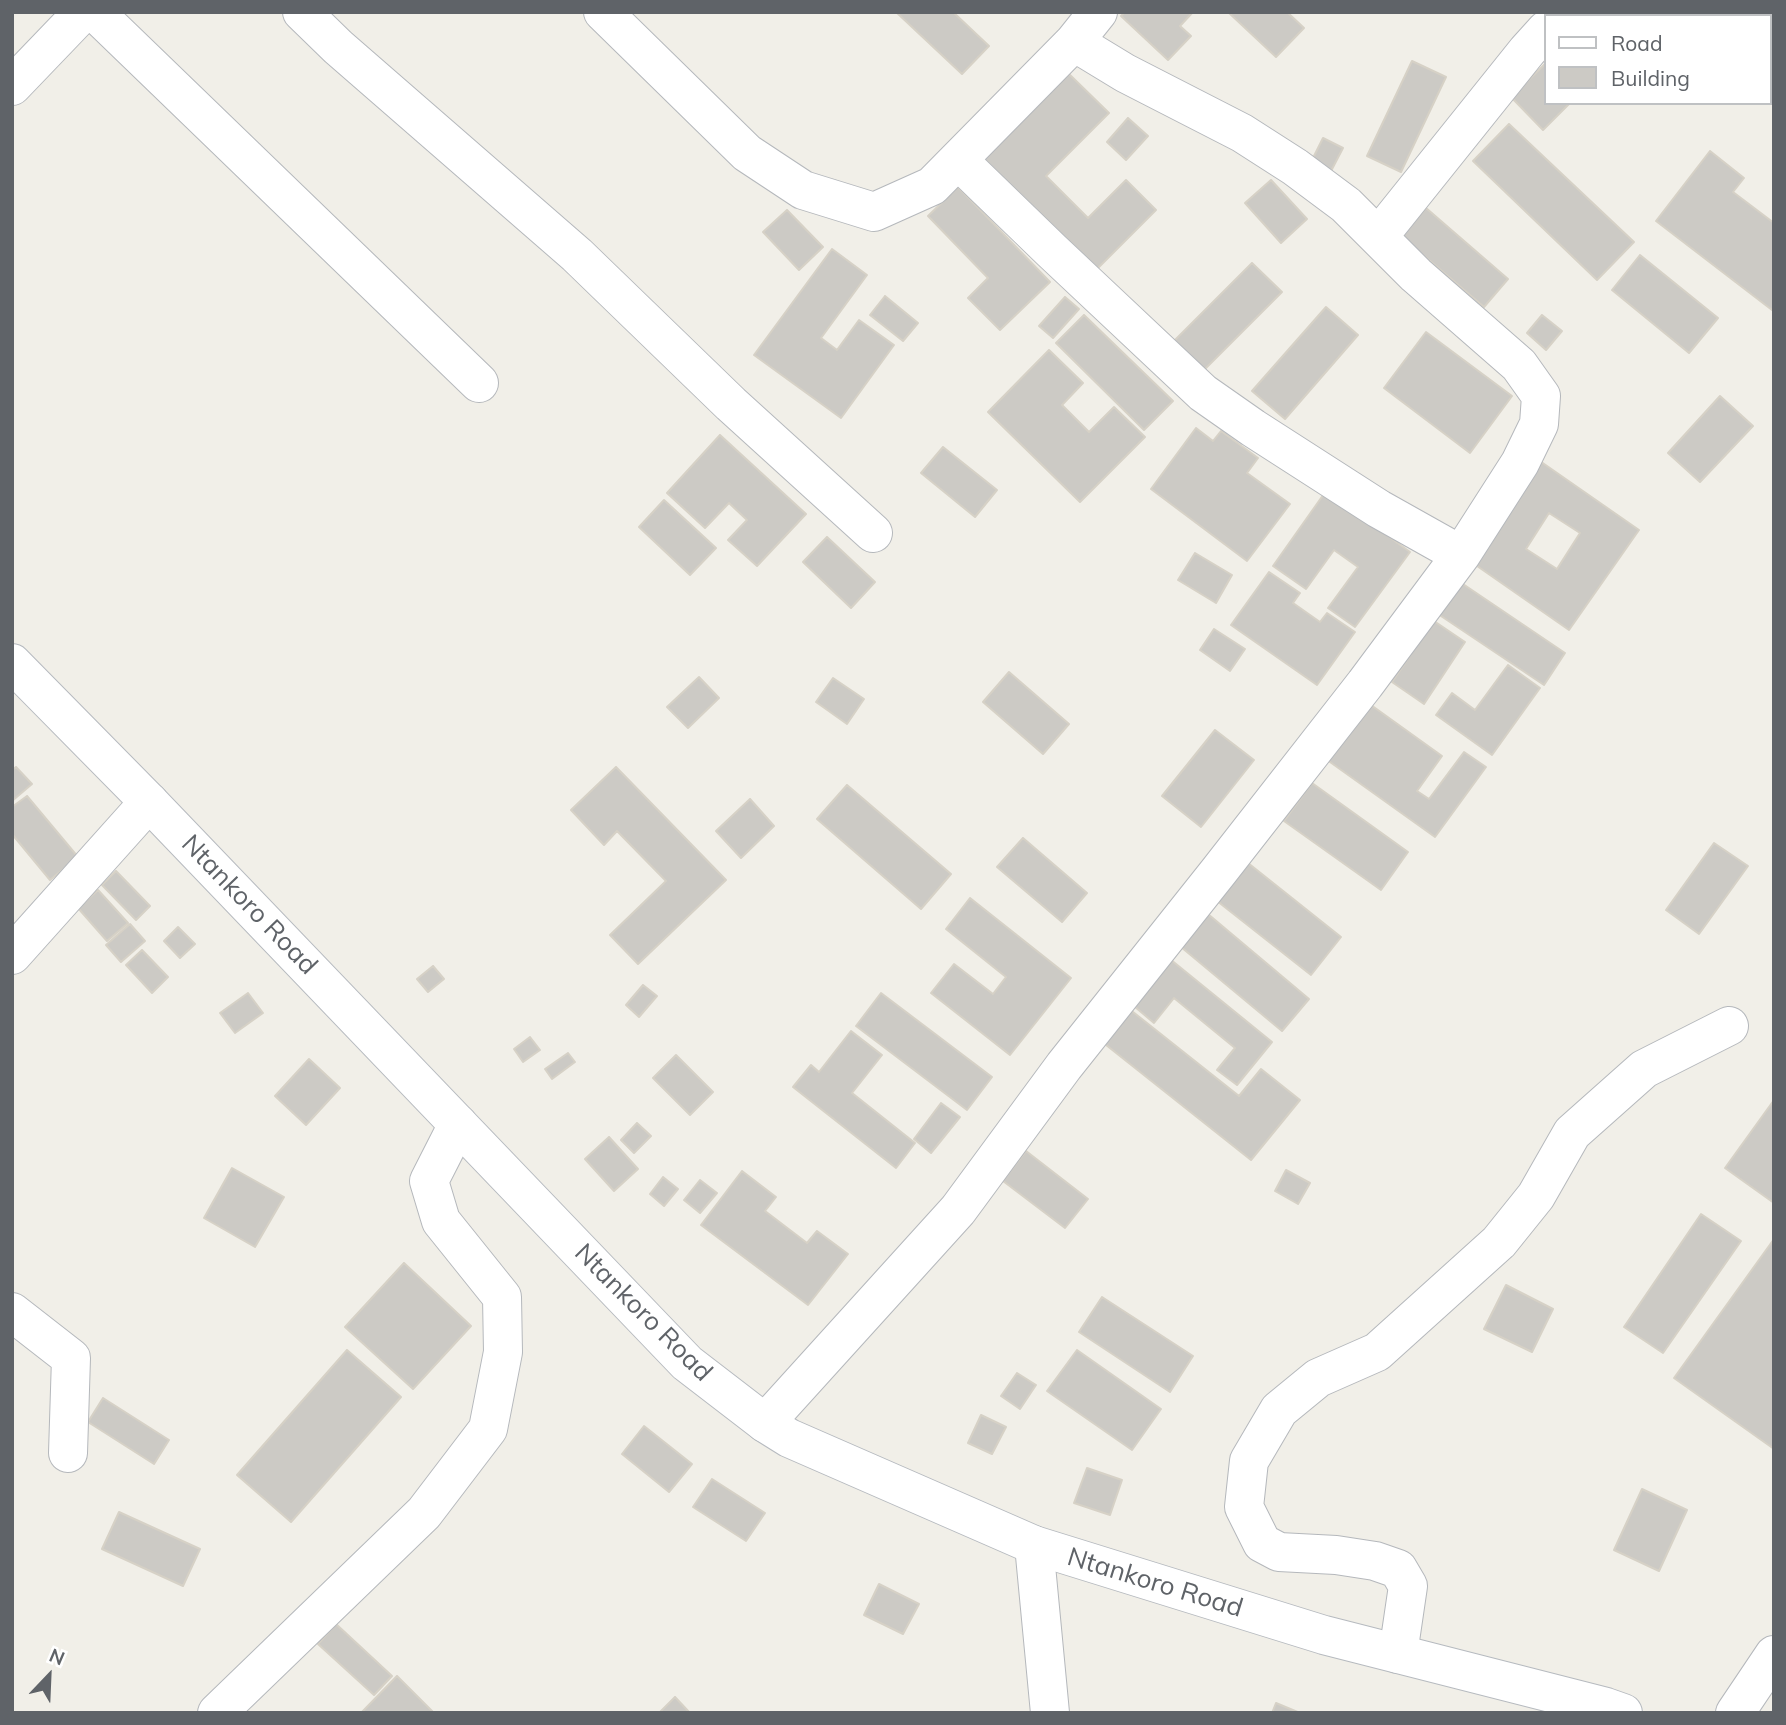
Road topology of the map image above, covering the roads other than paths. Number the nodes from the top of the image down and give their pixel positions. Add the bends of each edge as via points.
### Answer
1 (83, 12) edge
2 (95, 12) edge
3 (302, 12) edge
4 (603, 12) edge
5 (1098, 12) edge
6 (1544, 32) edge
7 (1074, 42) junction
8 (12, 86) edge
9 (958, 160) junction
10 (1378, 237) junction
11 (479, 383) dead end
12 (873, 533) dead end
13 (1461, 555) junction
14 (12, 663) edge
15 (149, 802) junction
16 (12, 955) edge
17 (1729, 1026) dead end
18 (458, 1124) junction
19 (12, 1312) edge
20 (765, 1423) junction
21 (68, 1453) dead end
22 (1034, 1545) junction
23 (1398, 1654) junction
24 (1774, 1655) edge
25 (217, 1713) edge
26 (1050, 1713) edge
27 (1623, 1713) edge
28 (1735, 1713) edge

1 - 8 street
2 - 11 street
3 - 12 street via 577,254 731,404
4 - 9 street via 747,153 803,190 874,212 932,186
5 - 7 street
6 - 10 street
7 - 9 street
7 - 10 street via 1242,133 1346,205
9 - 13 street via 1203,393 1380,509
10 - 13 street via 1519,365 1541,396 1539,424 1520,463
13 - 20 street via 1064,1066 958,1210
14 - 15 street, Ntankoro Road
15 - 16 street
15 - 18 street, Ntankoro Road
17 - 23 street via 1644,1069 1572,1133 1536,1196 1499,1242 1377,1352 1318,1378 1279,1410 1250,1461 1244,1507 1262,1543 1279,1552 1375,1561 1398,1569 1408,1586
18 - 20 street, Ntankoro Road via 687,1363
18 - 25 street via 429,1181 441,1221 502,1297 503,1352 488,1429 424,1513
19 - 21 street via 71,1357
20 - 22 street, Ntankoro Road via 789,1438
22 - 23 street, Ntankoro Road
22 - 26 street
23 - 27 street, Ntankoro Road
24 - 28 street

